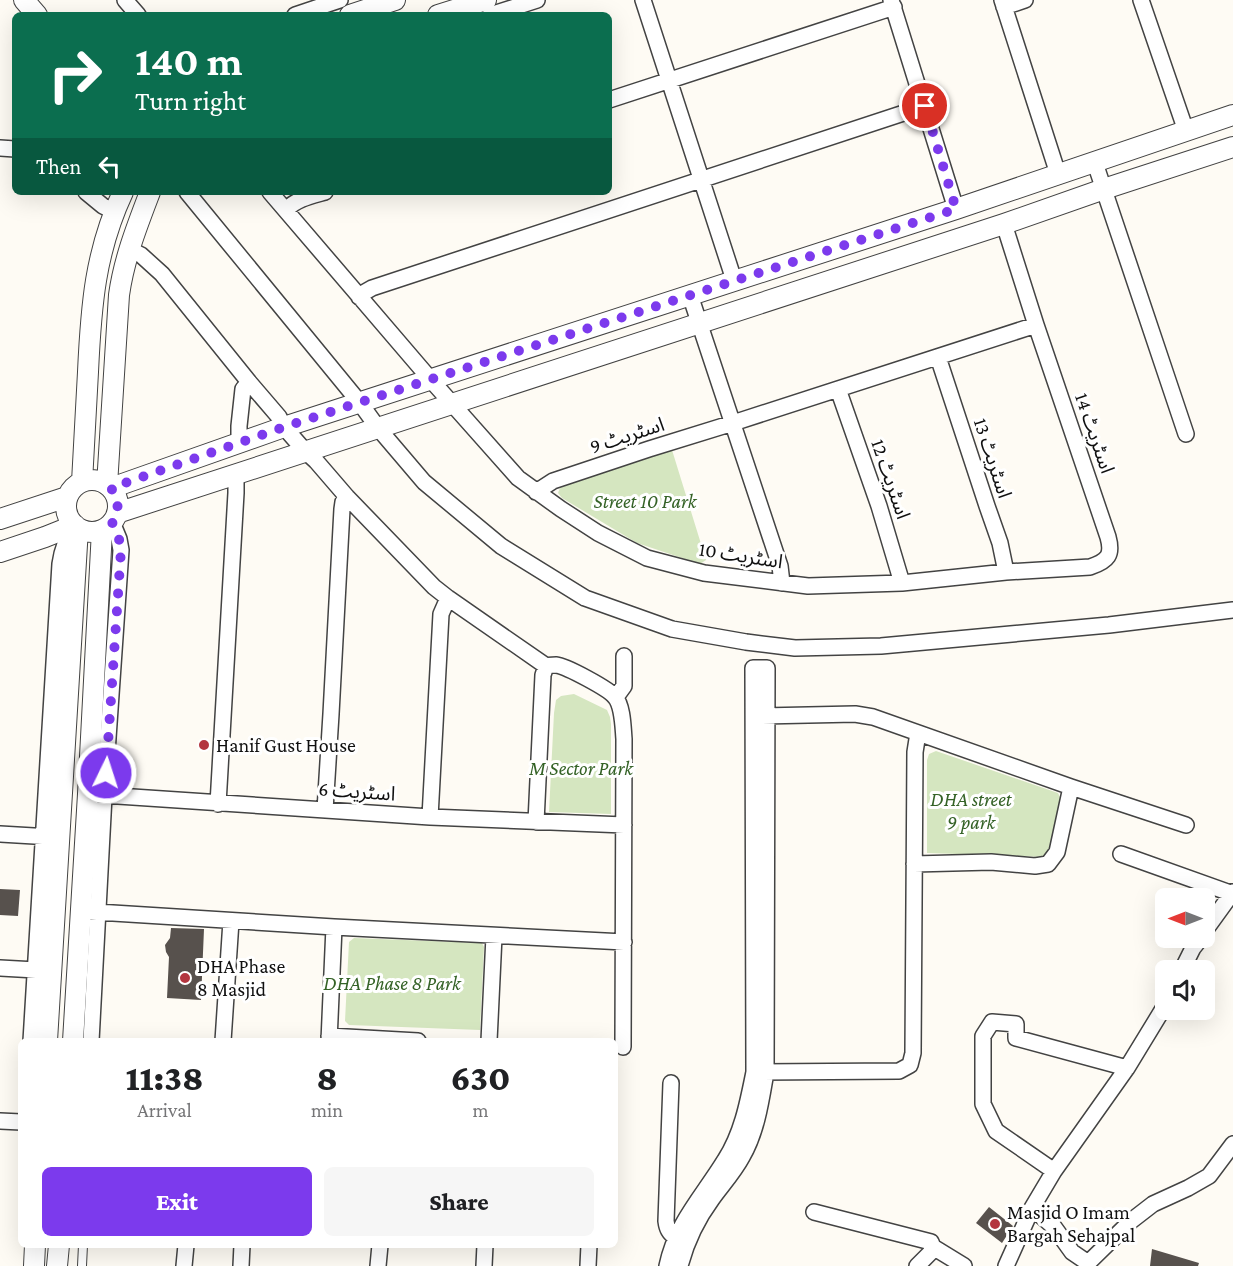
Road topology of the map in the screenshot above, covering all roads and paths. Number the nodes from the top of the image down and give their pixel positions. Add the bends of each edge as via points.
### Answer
1 (24, 0) edge
2 (125, 0) edge
3 (340, 0) edge
4 (395, 0) edge
5 (486, 0) edge
6 (537, 0) edge
7 (643, 0) edge
8 (1025, 0) edge
9 (1142, 0) edge
10 (892, 3) edge
11 (1003, 3) edge
12 (301, 10) edge
13 (34, 12) edge
14 (135, 12) edge
15 (359, 12) edge
16 (448, 12) edge
17 (499, 12) edge
18 (669, 81) junction
19 (612, 99) edge
20 (925, 106) junction
21 (1233, 115) edge
22 (1186, 131) junction
23 (1233, 147) edge
24 (1095, 163) junction
25 (1058, 174) junction
26 (702, 180) junction
27 (1104, 189) junction
28 (90, 195) edge
29 (122, 195) edge
30 (149, 195) edge
31 (189, 195) edge
32 (273, 195) edge
33 (316, 195) edge
34 (956, 209) junction
35 (286, 210) junction
36 (115, 212) junction
37 (1004, 224) junction
38 (129, 249) junction
39 (734, 280) junction
40 (690, 295) junction
41 (360, 297) junction
42 (699, 322) junction
43 (1036, 325) junction
44 (938, 357) junction
45 (431, 380) junction
46 (249, 382) junction
47 (838, 389) junction
48 (360, 403) junction
49 (452, 404) junction
50 (733, 423) junction
51 (284, 427) junction
52 (378, 428) junction
53 (1186, 434) dead end
54 (243, 441) junction
55 (305, 451) junction
56 (233, 476) junction
57 (82, 482) junction
58 (109, 487) junction
59 (536, 492) junction
60 (68, 497) junction
61 (347, 497) junction
62 (0, 519) edge
63 (110, 522) junction
64 (76, 527) junction
65 (0, 552) edge
66 (1108, 556) joint
67 (1006, 572) junction
68 (782, 583) junction
69 (902, 583) junction
70 (448, 598) junction
71 (1233, 610) edge
72 (624, 656) dead end
73 (546, 666) junction
74 (760, 668) dead end
75 (616, 697) junction
76 (761, 716) junction
77 (918, 733) junction
78 (1071, 787) junction
79 (96, 795) junction
80 (218, 804) junction
81 (325, 810) junction
82 (430, 817) junction
83 (536, 822) junction
84 (624, 825) junction
85 (1186, 825) dead end
86 (0, 834) edge
87 (51, 837) junction
88 (85, 839) junction
89 (1121, 854) dead end
90 (914, 864) junction
91 (1233, 893) edge
92 (89, 912) junction
93 (1215, 917) edge
94 (231, 921) junction
95 (334, 927) junction
96 (494, 936) junction
97 (624, 942) junction
98 (0, 968) edge
99 (36, 970) junction
100 (1156, 1020) edge
101 (31, 1038) edge
102 (47, 1038) edge
103 (73, 1038) edge
104 (91, 1038) edge
105 (223, 1038) edge
106 (329, 1038) edge
107 (489, 1038) edge
108 (623, 1047) dead end
109 (1127, 1068) junction
110 (760, 1072) junction
111 (671, 1083) dead end
112 (0, 1121) edge
113 (18, 1122) edge
114 (1233, 1144) edge
115 (1054, 1171) junction
116 (1032, 1208) junction
117 (814, 1212) dead end
118 (676, 1238) junction
119 (933, 1247) junction
120 (35, 1248) edge
121 (59, 1248) edge
122 (83, 1248) edge
123 (186, 1248) edge
124 (242, 1248) edge
125 (380, 1248) edge
126 (485, 1248) edge
127 (589, 1248) edge
128 (1089, 1264) edge
129 (34, 1266) edge
130 (57, 1266) edge
131 (82, 1266) edge
132 (184, 1266) edge
133 (241, 1266) edge
134 (378, 1266) edge
135 (484, 1266) edge
136 (588, 1266) edge
137 (668, 1266) edge
138 (681, 1266) edge
139 (917, 1266) edge
140 (964, 1266) edge
141 (1006, 1266) edge

1 - 13 street
2 - 14 street
3 - 12 street
4 - 15 street
5 - 16 street
6 - 17 street
7 - 18 street
8 - 11 street
9 - 22 street
10 - 18 street
10 - 20 street
11 - 25 street
18 - 19 street
18 - 26 street
20 - 26 street
20 - 34 street
21 - 22 street
22 - 24 street
23 - 27 street
24 - 25 street
24 - 27 street
25 - 34 street
26 - 39 street
26 - 41 street via 372,288
27 - 37 street
27 - 53 street
28 - 36 street
29 - 36 street
30 - 38 street
31 - 48 street
32 - 35 street, اسٹریٹ 10
33 - 35 street
34 - 39 street
35 - 41 street, اسٹریٹ 10
36 - 57 street via 99,259 94,291
37 - 42 street
37 - 43 street, اسٹریٹ 14
38 - 46 street via 162,274
38 - 58 street via 119,295
39 - 40 street
40 - 42 street
40 - 45 street
41 - 45 street, اسٹریٹ 10
42 - 49 street
42 - 50 street
43 - 44 street, اسٹریٹ 9
43 - 66 street, اسٹریٹ 14 via 1112,548
44 - 47 street, اسٹریٹ 9
44 - 67 street, اسٹریٹ 13 via 1000,543
45 - 48 street
45 - 49 street, اسٹریٹ 10
46 - 51 street
46 - 54 street via 243,389 240,417 239,434
47 - 50 street, اسٹریٹ 9
47 - 69 street, اسٹریٹ 12
48 - 51 street
48 - 52 street
49 - 52 street
49 - 59 street, اسٹریٹ 10 via 518,478
50 - 59 street, اسٹریٹ 9 via 553,482
50 - 68 street via 780,566
51 - 54 street
51 - 55 street
52 - 55 street
52 - 71 street via 424,482 501,546 585,598 672,629 795,648 881,646 1109,626
54 - 58 street
55 - 56 street
55 - 61 street
56 - 63 street
56 - 80 street via 236,493
57 - 58 street via 95,480
57 - 60 street
58 - 63 street via 117,500
59 - 68 street, اسٹریٹ 10 via 598,534 648,558 704,573
60 - 62 street
60 - 64 street via 68,515
61 - 70 street
61 - 81 street via 342,509
63 - 64 street via 88,532
63 - 79 street
64 - 65 street
64 - 87 street
66 - 67 street, اسٹریٹ 10 via 1090,567
67 - 69 street, اسٹریٹ 10
68 - 69 street, اسٹریٹ 10
70 - 73 street
70 - 82 street via 441,614
72 - 75 street via 624,686
73 - 75 street via 567,668
73 - 83 street
74 - 76 street
75 - 84 street via 624,739
76 - 77 street via 855,714
76 - 110 street
77 - 78 street
77 - 90 street
78 - 85 street
78 - 90 street via 1058,852 1048,864
79 - 80 street, اسٹریٹ 6
79 - 88 street
79 - 92 street
80 - 81 street, اسٹریٹ 6
81 - 82 street, اسٹریٹ 6
82 - 83 street, اسٹریٹ 6
83 - 84 street, اسٹریٹ 6
84 - 97 street
86 - 87 street
87 - 88 street
87 - 99 street
87 - 102 street
88 - 92 street
89 - 91 street
90 - 110 street via 910,1065 899,1071
91 - 93 street
92 - 94 street
92 - 103 street
92 - 104 street
94 - 95 street
94 - 105 street
95 - 96 street
95 - 106 street
96 - 97 street
96 - 107 street
97 - 108 street
98 - 99 street
99 - 101 street
100 - 109 street
109 - 115 street
109 - 115 street via 1016,1038 1016,1024 992,1022 983,1036 983,1104 996,1131
110 - 118 street via 727,1158
110 - 138 street via 757,1119 744,1155 710,1201
111 - 118 street via 666,1221 670,1234
112 - 113 street
114 - 128 street via 1209,1176 1153,1204
115 - 116 street
116 - 128 street via 1054,1227 1072,1252
116 - 141 street
117 - 119 street via 932,1242
118 - 137 street
119 - 139 street
119 - 140 street
120 - 129 street
121 - 130 street
122 - 131 lane
123 - 132 street
124 - 133 street
125 - 134 street
126 - 135 street
127 - 136 street

